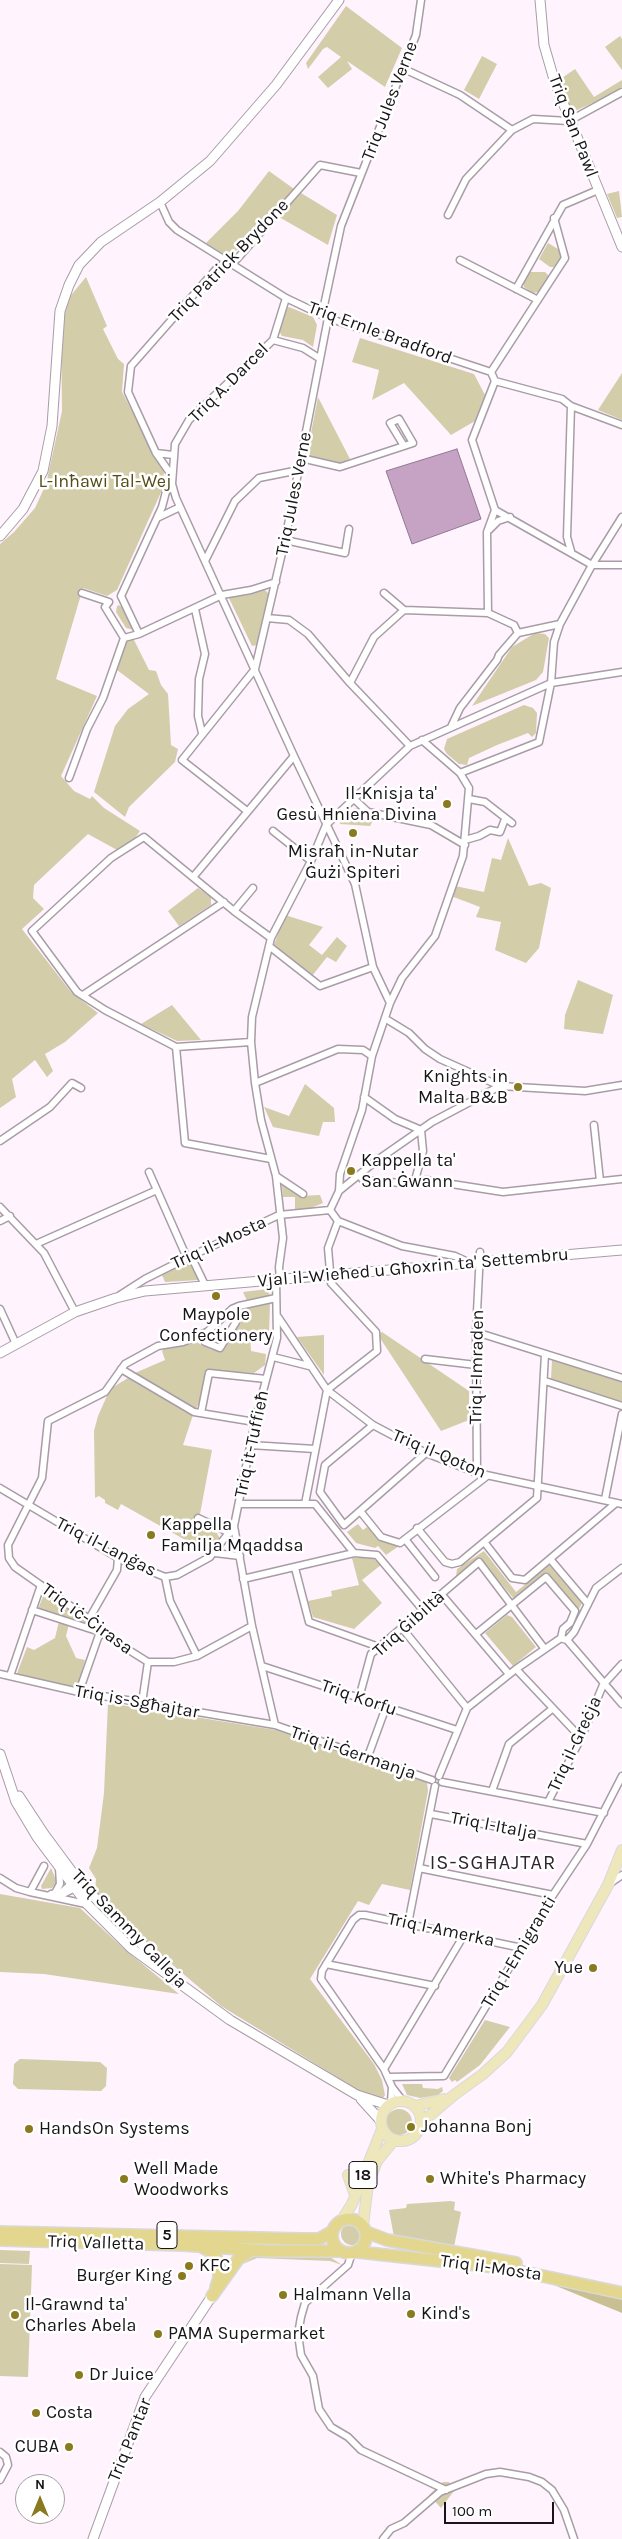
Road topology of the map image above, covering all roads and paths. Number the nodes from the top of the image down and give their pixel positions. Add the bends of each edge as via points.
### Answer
1 (339, 0) edge
2 (421, 0) edge
3 (540, 0) edge
4 (402, 68) junction
5 (622, 92) edge
6 (569, 121) junction
7 (512, 130) junction
8 (361, 173) junction
9 (598, 190) junction
10 (160, 202) junction
11 (448, 215) dead end
12 (554, 218) junction
13 (622, 247) edge
14 (460, 260) dead end
15 (228, 262) junction
16 (516, 289) junction
17 (286, 298) junction
18 (538, 300) junction
19 (325, 317) junction
20 (273, 340) junction
21 (319, 358) junction
22 (491, 372) junction
23 (495, 381) junction
24 (571, 406) junction
25 (622, 425) edge
26 (404, 446) dead end
27 (156, 453) junction
28 (173, 455) junction
29 (301, 458) junction
30 (299, 470) junction
31 (172, 480) junction
32 (176, 498) junction
33 (162, 507) junction
34 (180, 507) junction
35 (495, 510) junction
36 (510, 517) junction
37 (622, 517) edge
38 (156, 518) junction
39 (349, 529) dead end
40 (487, 532) junction
41 (0, 536) edge
42 (567, 537) junction
43 (285, 540) junction
44 (554, 542) junction
45 (571, 551) junction
46 (205, 561) junction
47 (592, 564) junction
48 (622, 565) edge
49 (276, 582) junction
50 (82, 593) dead end
51 (384, 593) dead end
52 (121, 596) junction
53 (222, 596) junction
54 (109, 602) junction
55 (195, 609) junction
56 (404, 610) junction
57 (488, 613) junction
58 (267, 618) junction
59 (560, 624) junction
60 (518, 633) junction
61 (139, 634) junction
62 (124, 638) junction
63 (255, 669) junction
64 (622, 672) edge
65 (350, 683) junction
66 (551, 683) junction
67 (452, 727) junction
68 (202, 733) junction
69 (422, 740) junction
70 (410, 746) junction
71 (294, 756) junction
72 (460, 773) junction
73 (69, 778) dead end
74 (468, 798) junction
75 (354, 799) junction
76 (247, 811) junction
77 (505, 819) junction
78 (512, 823) dead end
79 (326, 825) junction
80 (273, 831) dead end
81 (465, 842) junction
82 (311, 861) junction
83 (194, 876) junction
84 (253, 888) dead end
85 (224, 902) junction
86 (234, 911) junction
87 (270, 938) junction
88 (269, 946) junction
89 (373, 967) junction
90 (83, 995) junction
91 (390, 1003) junction
92 (386, 1018) junction
93 (251, 1042) junction
94 (176, 1047) junction
95 (372, 1056) junction
96 (255, 1083) junction
97 (622, 1085) edge
98 (500, 1086) junction
99 (81, 1088) dead end
100 (364, 1097) junction
101 (594, 1125) dead end
102 (421, 1130) junction
103 (0, 1141) edge
104 (271, 1159) junction
105 (149, 1172) dead end
106 (359, 1175) junction
107 (276, 1176) junction
108 (622, 1178) edge
109 (600, 1181) junction
110 (414, 1184) junction
111 (157, 1190) junction
112 (339, 1191) junction
113 (303, 1194) dead end
114 (0, 1207) edge
115 (330, 1210) junction
116 (10, 1216) junction
117 (280, 1216) junction
118 (0, 1221) edge
119 (338, 1221) junction
120 (36, 1244) junction
121 (622, 1250) edge
122 (189, 1257) junction
123 (479, 1257) junction
124 (468, 1262) junction
125 (330, 1275) junction
126 (278, 1279) junction
127 (205, 1285) junction
128 (116, 1298) junction
129 (276, 1298) junction
130 (239, 1306) junction
131 (0, 1309) edge
132 (75, 1312) junction
133 (277, 1316) junction
134 (476, 1332) junction
135 (205, 1342) dead end
136 (16, 1344) junction
137 (0, 1353) edge
138 (545, 1354) junction
139 (273, 1357) junction
140 (425, 1359) dead end
141 (309, 1366) junction
142 (476, 1366) junction
143 (121, 1369) junction
144 (622, 1378) edge
145 (266, 1379) junction
146 (545, 1381) junction
147 (327, 1390) junction
148 (622, 1406) edge
149 (201, 1413) junction
150 (622, 1414) edge
151 (255, 1422) junction
152 (373, 1425) junction
153 (621, 1428) edge
154 (250, 1445) junction
155 (315, 1448) junction
156 (426, 1453) junction
157 (476, 1473) junction
158 (487, 1476) junction
159 (539, 1485) junction
160 (0, 1488) edge
161 (605, 1499) junction
162 (619, 1503) edge
163 (239, 1504) junction
164 (306, 1504) junction
165 (28, 1506) junction
166 (360, 1511) junction
167 (198, 1518) dead end
168 (234, 1526) junction
169 (417, 1528) junction
170 (230, 1533) junction
171 (403, 1541) junction
172 (485, 1543) junction
173 (215, 1553) junction
174 (354, 1553) junction
175 (240, 1556) junction
176 (118, 1558) junction
177 (550, 1559) junction
178 (295, 1568) junction
179 (622, 1568) edge
180 (165, 1577) junction
181 (435, 1577) dead end
182 (244, 1579) junction
183 (41, 1585) junction
184 (442, 1595) junction
185 (588, 1604) junction
186 (511, 1606) junction
187 (32, 1610) junction
188 (423, 1610) junction
189 (89, 1619) junction
190 (252, 1626) junction
191 (402, 1628) junction
192 (100, 1632) junction
193 (476, 1634) junction
194 (564, 1639) junction
195 (379, 1647) junction
196 (544, 1648) junction
197 (197, 1656) junction
198 (148, 1662) junction
199 (622, 1664) edge
200 (262, 1666) junction
201 (516, 1668) junction
202 (0, 1674) edge
203 (510, 1674) junction
204 (10, 1676) junction
205 (603, 1685) junction
206 (79, 1692) junction
207 (359, 1698) junction
208 (142, 1703) junction
209 (622, 1704) edge
210 (386, 1707) junction
211 (467, 1708) junction
212 (552, 1709) junction
213 (275, 1725) junction
214 (457, 1730) junction
215 (581, 1738) junction
216 (0, 1754) edge
217 (367, 1759) junction
218 (622, 1776) edge
219 (440, 1779) junction
220 (433, 1783) junction
221 (11, 1786) junction
222 (492, 1791) junction
223 (548, 1802) junction
224 (604, 1812) junction
225 (430, 1814) junction
226 (587, 1844) junction
227 (622, 1850) edge
228 (44, 1866) dead end
229 (59, 1868) junction
230 (419, 1868) junction
231 (622, 1876) edge
232 (0, 1878) edge
233 (76, 1884) junction
234 (608, 1885) junction
235 (30, 1892) junction
236 (56, 1895) junction
237 (553, 1896) junction
238 (87, 1904) junction
239 (408, 1924) junction
240 (464, 1935) junction
241 (522, 1948) junction
242 (326, 1964) junction
243 (435, 1986) junction
244 (196, 1997) junction
245 (384, 2069) junction
246 (388, 2076) junction
247 (392, 2087) junction
248 (357, 2095) junction
249 (454, 2095) junction
250 (402, 2100) junction
251 (389, 2104) junction
252 (415, 2106) junction
253 (381, 2124) junction
254 (421, 2124) junction
255 (400, 2140) junction
256 (342, 2220) junction
257 (365, 2228) junction
258 (333, 2231) junction
259 (0, 2232) edge
260 (0, 2240) edge
261 (200, 2246) junction
262 (254, 2250) junction
263 (349, 2252) junction
264 (622, 2287) edge
265 (622, 2293) edge
266 (212, 2296) junction
267 (0, 2452) edge
268 (0, 2480) edge
269 (443, 2491) junction
270 (93, 2539) edge
271 (383, 2539) edge
272 (574, 2539) edge

1 - 10 street via 244,123 210,160
2 - 4 street, Triq Jules Verne via 416,36
3 - 6 street, Triq San Pawl via 544,45
4 - 7 street via 460,95
4 - 8 street, Triq Jules Verne
5 - 6 street
6 - 7 street via 533,119
6 - 9 street, Triq San Pawl
7 - 11 street via 466,178
8 - 15 street, Triq Patrick Brydone via 320,165 237,259
8 - 19 street, Triq Jules Verne via 341,226
9 - 12 street via 563,205
9 - 13 street, Triq San Pawl
10 - 15 street, Triq Ernle Bradford via 169,222 177,230
10 - 41 street via 98,245 73,276 64,297 58,327 48,456 31,497 16,520
12 - 16 street
12 - 18 street via 565,258
14 - 16 street
15 - 17 street, Triq Ernle Bradford
15 - 27 street, Triq Patrick Brydone via 218,267 131,366 128,392
16 - 18 street
17 - 19 street, Triq Ernle Bradford
17 - 20 street, Triq A. Darcel
18 - 22 street
19 - 21 street, Triq Jules Verne
19 - 22 street, Triq Ernle Bradford
20 - 21 street, Triq A. Darcel via 302,348
20 - 28 street, Triq A. Darcel via 189,420 175,444
21 - 29 street, Triq Jules Verne
22 - 23 street
23 - 24 street via 562,399
23 - 35 street via 472,440
24 - 25 street
24 - 42 street
26 - 29 street via 340,467
27 - 28 street
27 - 31 street
28 - 31 street, Triq A. Darcel
29 - 30 street, Triq Jules Verne
30 - 43 street, Triq Jules Verne
30 - 46 street via 258,478 235,501
31 - 32 street
31 - 33 street
32 - 33 street
32 - 34 street
33 - 38 street
34 - 38 street
34 - 46 street
35 - 36 street
35 - 40 street
36 - 40 street via 498,521
36 - 44 street
37 - 47 street
38 - 52 street
39 - 43 street via 345,553
40 - 57 street
42 - 44 street
42 - 45 street
43 - 49 street, Triq Jules Verne
44 - 45 street
45 - 47 street
46 - 53 street
47 - 48 street
47 - 59 street
49 - 53 street
49 - 58 street, Triq Jules Verne
50 - 54 street
51 - 56 street
52 - 54 street
52 - 61 street
53 - 55 street
53 - 63 street
54 - 62 street via 105,607
55 - 61 street
55 - 68 street via 205,654 198,698
56 - 57 street
56 - 65 street via 374,636
57 - 60 street via 514,625
58 - 63 street, Triq Jules Verne
58 - 65 street via 289,620 308,634
59 - 60 street
59 - 66 street via 554,642
60 - 67 street via 460,708
61 - 62 street
62 - 73 street
63 - 68 street
63 - 71 street
64 - 66 street
65 - 70 street
66 - 67 street
66 - 72 street via 539,742
67 - 69 street
68 - 76 street via 182,760
69 - 70 street
69 - 72 street
70 - 75 street
71 - 76 street
71 - 79 street
72 - 74 street via 470,788
74 - 77 street via 485,802
74 - 81 street
75 - 79 street
75 - 81 street via 368,812 431,826
76 - 83 street
77 - 78 street
77 - 81 street via 500,832 490,830
79 - 82 street
79 - 89 street via 355,884
80 - 82 street
81 - 91 street via 435,936 402,978
82 - 87 street
83 - 85 street
83 - 90 street via 144,837 111,858 32,931 77,992
84 - 86 street
85 - 86 street
85 - 90 street
86 - 87 street
87 - 88 street, Triq it-Tuffieħ
88 - 89 street via 320,986
88 - 93 street, Triq it-Tuffieħ via 252,1017
89 - 91 street
90 - 94 street
91 - 92 street
92 - 95 street
92 - 98 street via 410,1033 440,1059
93 - 94 street
93 - 96 street, Triq it-Tuffieħ
94 - 104 street via 185,1143
95 - 96 street via 363,1050 338,1049
95 - 100 street
96 - 104 street, Triq it-Tuffieħ
97 - 98 street via 585,1091
98 - 102 street
99 - 103 street via 72,1083 50,1107
100 - 102 street via 395,1119
100 - 112 street via 340,1174
101 - 109 street
102 - 106 street
102 - 110 street via 422,1151
104 - 107 street, Triq it-Tuffieħ
105 - 111 street
106 - 110 street via 363,1180
106 - 112 street
107 - 113 street
107 - 117 street, Triq it-Tuffieħ
108 - 109 street
109 - 110 street via 503,1192 426,1180
111 - 120 street
111 - 122 street
112 - 115 street
114 - 116 street
115 - 117 street, Triq il-Mosta
115 - 119 street
116 - 118 street
116 - 120 street
117 - 122 street, Triq il-Mosta
117 - 126 street, Triq it-Tuffieħ via 283,1238
119 - 124 street via 402,1246 455,1256
119 - 125 street via 328,1248
120 - 132 street
121 - 123 street, Vjal il-Wieħed u Għoxrin ta' Settembru
122 - 127 street
122 - 128 street, Triq il-Mosta
123 - 124 street, Vjal il-Wieħed u Għoxrin ta' Settembru
123 - 134 street, Triq l-Imraden
124 - 125 street, Vjal il-Wieħed u Għoxrin ta' Settembru
125 - 126 street, Vjal il-Wieħed u Għoxrin ta' Settembru
125 - 147 street via 331,1283 376,1332 377,1351
126 - 127 street, Vjal il-Wieħed u Għoxrin ta' Settembru
126 - 129 street, Triq it-Tuffieħ
127 - 128 street, Vjal il-Wieħed u Għoxrin ta' Settembru via 145,1291
128 - 132 street, Vjal il-Wieħed u Għoxrin ta' Settembru
129 - 130 street
129 - 133 street, Triq it-Tuffieħ
130 - 135 street via 236,1322 220,1348
130 - 143 street via 207,1332 183,1342 158,1346
131 - 136 street
132 - 136 street, Vjal il-Wieħed u Għoxrin ta' Settembru
133 - 139 street, Triq it-Tuffieħ
133 - 141 street, Triq il-Qoton
134 - 138 street
134 - 142 street, Triq l-Imraden
136 - 137 street, Vjal il-Wieħed u Għoxrin ta' Settembru
138 - 144 street
138 - 146 street
139 - 141 street
139 - 145 street, Triq it-Tuffieħ
140 - 142 street
141 - 147 street, Triq il-Qoton
142 - 157 street, Triq l-Imraden
143 - 149 street
143 - 165 street, Triq iċ-Ċirasa via 106,1392 48,1421 42,1478
145 - 149 street via 209,1373
145 - 151 street, Triq it-Tuffieħ
146 - 148 street
146 - 159 street
147 - 152 street, Triq il-Qoton
147 - 155 street
149 - 151 street
150 - 153 street
151 - 154 street, Triq it-Tuffieħ
152 - 156 street, Triq il-Qoton
152 - 166 street via 325,1465 320,1492 344,1525
153 - 161 street
154 - 155 street
154 - 163 street, Triq it-Tuffieħ
155 - 164 street
156 - 157 street, Triq il-Qoton
156 - 166 street
157 - 158 street, Triq il-Qoton
158 - 159 street, Triq il-Qoton
158 - 169 street
159 - 161 street, Triq il-Qoton
159 - 172 street via 537,1498
160 - 165 street, Triq il-Lanġas
161 - 162 street, Triq il-Qoton
162 - 177 street
163 - 164 street
163 - 168 street, Triq it-Tuffieħ
164 - 174 street via 315,1504
165 - 176 street, Triq il-Lanġas
165 - 183 street, Triq iċ-Ċirasa via 8,1545 8,1552 15,1567
166 - 171 street via 381,1537
167 - 170 street
168 - 170 street, Triq il-Lanġas
168 - 175 street, Triq it-Tuffieħ
169 - 171 street
169 - 172 street via 446,1562 452,1564 460,1562
170 - 173 street, Triq il-Lanġas
171 - 181 street
172 - 177 street via 512,1578 525,1580
173 - 175 street
173 - 180 street, Triq il-Lanġas via 177,1575
174 - 178 street
174 - 188 street via 377,1554
175 - 182 street, Triq it-Tuffieħ
176 - 180 street, Triq il-Lanġas
176 - 189 street via 117,1570
177 - 185 street
178 - 182 street
178 - 195 street via 308,1622
179 - 185 street via 596,1588
180 - 197 street via 170,1601
182 - 190 street, Triq it-Tuffieħ
183 - 187 street
183 - 189 street, Triq iċ-Ċirasa
184 - 186 street, Triq Ġibiltà via 479,1562 508,1597
184 - 188 street, Triq Ġibiltà
184 - 193 street
185 - 194 street via 574,1632
186 - 193 street
186 - 194 street via 546,1578 575,1611 563,1629
186 - 196 street
187 - 192 street
187 - 204 street
188 - 191 street, Triq Ġibiltà
189 - 192 street, Triq iċ-Ċirasa
190 - 197 street, Triq iċ-Ċirasa
190 - 200 street, Triq it-Tuffieħ
191 - 195 street, Triq Ġibiltà
191 - 211 street
192 - 198 street, Triq iċ-Ċirasa
192 - 206 street
193 - 203 street
194 - 196 street
194 - 205 street
195 - 207 street, Triq Ġibiltà via 371,1654
196 - 201 street
197 - 198 street, Triq iċ-Ċirasa via 174,1662
198 - 208 street
199 - 205 street, Triq il-Greċja
200 - 207 street, Triq Korfu
200 - 213 street, Triq it-Tuffieħ
201 - 203 street
201 - 212 street
202 - 204 street, Triq is-Sgħajtar
203 - 211 street
204 - 206 street, Triq is-Sgħajtar
205 - 209 street
205 - 215 street, Triq il-Greċja
206 - 208 street, Triq is-Sgħajtar
207 - 210 street, Triq Korfu
208 - 213 street, Triq is-Sgħajtar
210 - 214 street, Triq Korfu
210 - 217 street
211 - 214 street
212 - 215 street
212 - 222 street via 509,1744
213 - 217 street, Triq il-Ġermanja
214 - 219 street
215 - 223 street, Triq il-Greċja
216 - 221 street, Triq Sammy Calleja
217 - 220 street, Triq il-Ġermanja
218 - 224 street, Triq l-Emigranti
219 - 220 street via 439,1786
219 - 222 street
220 - 225 street
221 - 229 street, Triq Sammy Calleja via 16,1802
221 - 233 street, Triq Sammy Calleja
222 - 223 street
223 - 224 street
224 - 226 street, Triq l-Emigranti
225 - 226 street, Triq l-Italja
225 - 230 street
226 - 237 street, Triq l-Emigranti
227 - 234 main road, 18
228 - 235 street
229 - 233 street, Triq Sammy Calleja
229 - 236 street via 60,1884
230 - 237 street
230 - 239 street
231 - 234 street
232 - 235 street
233 - 236 street
233 - 238 street, Triq Sammy Calleja
233 - 244 street, Triq Sammy Calleja
234 - 249 main road, 18 via 542,2005 507,2052
235 - 236 street
236 - 238 street
237 - 241 street, Triq l-Emigranti
238 - 244 street, Triq Sammy Calleja via 131,1948
239 - 240 street, Triq l-Amerka
239 - 242 street, Triq l-Amerka via 359,1915
240 - 241 street, Triq l-Amerka
240 - 243 street
241 - 246 street, Triq l-Emigranti via 444,2076
242 - 243 street
242 - 245 street via 321,1975 323,1983
243 - 245 street
244 - 248 street, Triq Sammy Calleja
245 - 246 street
246 - 247 street
247 - 250 street
247 - 251 street
248 - 251 street, Triq Sammy Calleja
248 - 253 street, Triq Sammy Calleja
249 - 252 main road, 18
249 - 254 main road, 18
250 - 251 main road
250 - 252 main road
251 - 253 main road, 18
252 - 254 main road via 420,2112
253 - 255 main road
253 - 256 main road, 18 via 355,2196
254 - 255 main road, 18 via 415,2135
255 - 257 main road, 18 via 378,2161 368,2184
256 - 257 highway via 356,2220
256 - 258 highway
257 - 263 highway via 366,2241
257 - 264 highway, Triq il-Mosta via 387,2240 504,2260
258 - 259 highway, Triq Valletta / 5 via 319,2238 302,2239
258 - 263 highway via 333,2242
260 - 261 highway, Triq Valletta / 5
261 - 262 highway, Triq Valletta / 5
261 - 266 highway via 215,2254 218,2263 219,2278
262 - 263 highway, Triq Valletta / 5
262 - 266 highway via 239,2258
263 - 265 highway, Triq il-Mosta / 5 via 505,2268
263 - 269 street via 350,2262 305,2303 301,2317 298,2334 301,2355 313,2376 319,2409 331,2427 348,2436 361,2450
266 - 270 street, Triq Pantar via 145,2397
267 - 268 street via 8,2465
269 - 271 street via 404,2523 391,2529
269 - 272 street via 493,2473 529,2477 552,2490 564,2510

